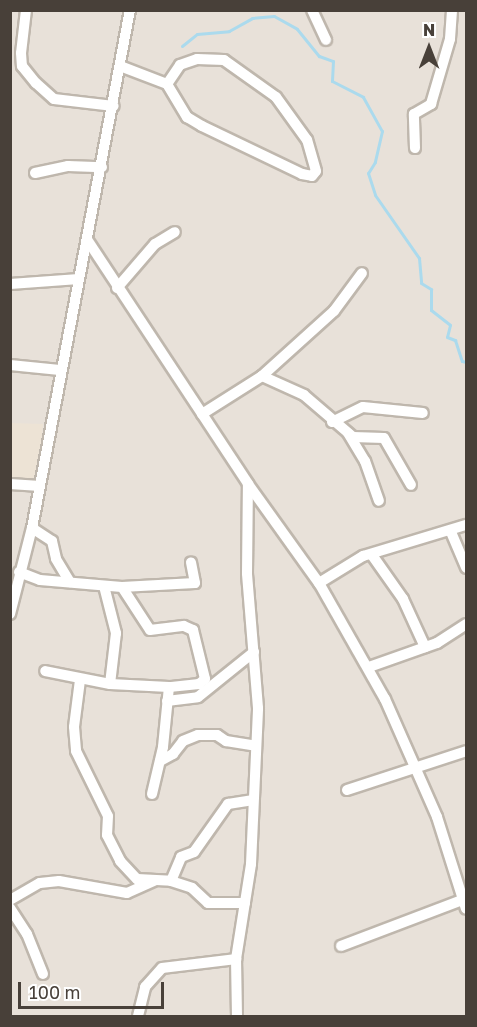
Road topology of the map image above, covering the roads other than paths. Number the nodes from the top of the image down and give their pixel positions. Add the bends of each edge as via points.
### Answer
1 (26, 10) edge
2 (130, 10) edge
3 (312, 10) edge
4 (452, 10) edge
5 (326, 40) dead end
6 (120, 66) junction
7 (167, 84) junction
8 (114, 106) junction
9 (415, 148) dead end
10 (102, 167) junction
11 (35, 173) dead end
12 (176, 232) dead end
13 (88, 241) junction
14 (362, 273) dead end
15 (79, 279) junction
16 (10, 284) edge
17 (117, 288) junction
18 (10, 365) edge
19 (60, 370) junction
20 (262, 376) junction
21 (423, 413) dead end
22 (202, 414) junction
23 (332, 422) junction
24 (347, 430) junction
25 (10, 484) edge
26 (248, 484) junction
27 (411, 485) dead end
28 (40, 486) junction
29 (379, 501) dead end
30 (466, 525) edge
31 (32, 528) junction
32 (451, 532) junction
33 (372, 555) junction
34 (191, 562) dead end
35 (466, 568) edge
36 (19, 572) junction
37 (70, 582) junction
38 (319, 583) junction
39 (104, 586) junction
40 (122, 587) junction
41 (10, 614) edge
42 (466, 624) edge
43 (424, 647) junction
44 (254, 652) junction
45 (369, 668) junction
46 (45, 671) dead end
47 (80, 680) junction
48 (110, 684) junction
49 (169, 687) junction
50 (167, 701) junction
51 (256, 746) junction
52 (466, 751) edge
53 (160, 760) junction
54 (417, 768) junction
55 (347, 790) dead end
56 (152, 794) dead end
57 (252, 800) junction
58 (154, 881) junction
59 (171, 881) junction
60 (10, 900) edge
61 (245, 903) junction
62 (466, 904) edge
63 (10, 908) edge
64 (341, 946) dead end
65 (236, 959) junction
66 (43, 974) dead end
67 (138, 1017) edge
68 (237, 1017) edge

1 - 8 street via 22,66 36,83 54,99
2 - 6 street
3 - 5 street
4 - 9 street via 450,39 431,104 414,114
6 - 7 street
6 - 8 street
7 - 7 street via 180,65 197,58 224,60 276,98 307,140 316,171 312,176 302,174 202,126 187,117
8 - 10 street
10 - 11 street via 68,166
10 - 13 street
12 - 17 street via 155,244
13 - 15 street
13 - 17 street
14 - 20 street via 334,311
15 - 16 street
15 - 19 street
17 - 22 street
18 - 19 street
19 - 28 street
20 - 22 street
20 - 23 street via 304,395
21 - 23 street via 363,407
22 - 26 street
23 - 24 street
24 - 27 street via 353,437 384,438
24 - 29 street via 365,461
25 - 28 street
26 - 38 street
26 - 44 street via 247,573
28 - 31 street
30 - 32 street
31 - 36 street
31 - 37 street via 52,541 56,559
32 - 33 street
32 - 35 street
33 - 38 street via 353,561
33 - 43 street via 403,599
34 - 40 street via 195,583
36 - 37 street via 40,580
36 - 41 street
37 - 39 street
38 - 45 street
39 - 40 street
39 - 48 street via 116,633
40 - 49 street via 150,630 184,626 196,635 204,681
42 - 43 street via 455,634
43 - 45 street
44 - 50 street via 198,697
44 - 51 street
45 - 54 street
46 - 47 street
47 - 48 street
47 - 58 street via 74,727 76,751 108,816 107,835 120,861 137,879
48 - 49 street
49 - 50 street
50 - 53 street
51 - 53 street via 226,741 217,735 198,735 183,741 173,754
51 - 57 street
52 - 54 street
53 - 56 street
54 - 55 street
54 - 62 street
57 - 59 street via 228,804 194,852 181,857
57 - 61 street via 251,864
58 - 59 street
58 - 60 street via 127,893 59,881 40,883
59 - 61 street via 192,888 208,903
61 - 65 street
62 - 64 street
63 - 66 street via 27,934
65 - 67 street via 162,968 145,987
65 - 68 street

